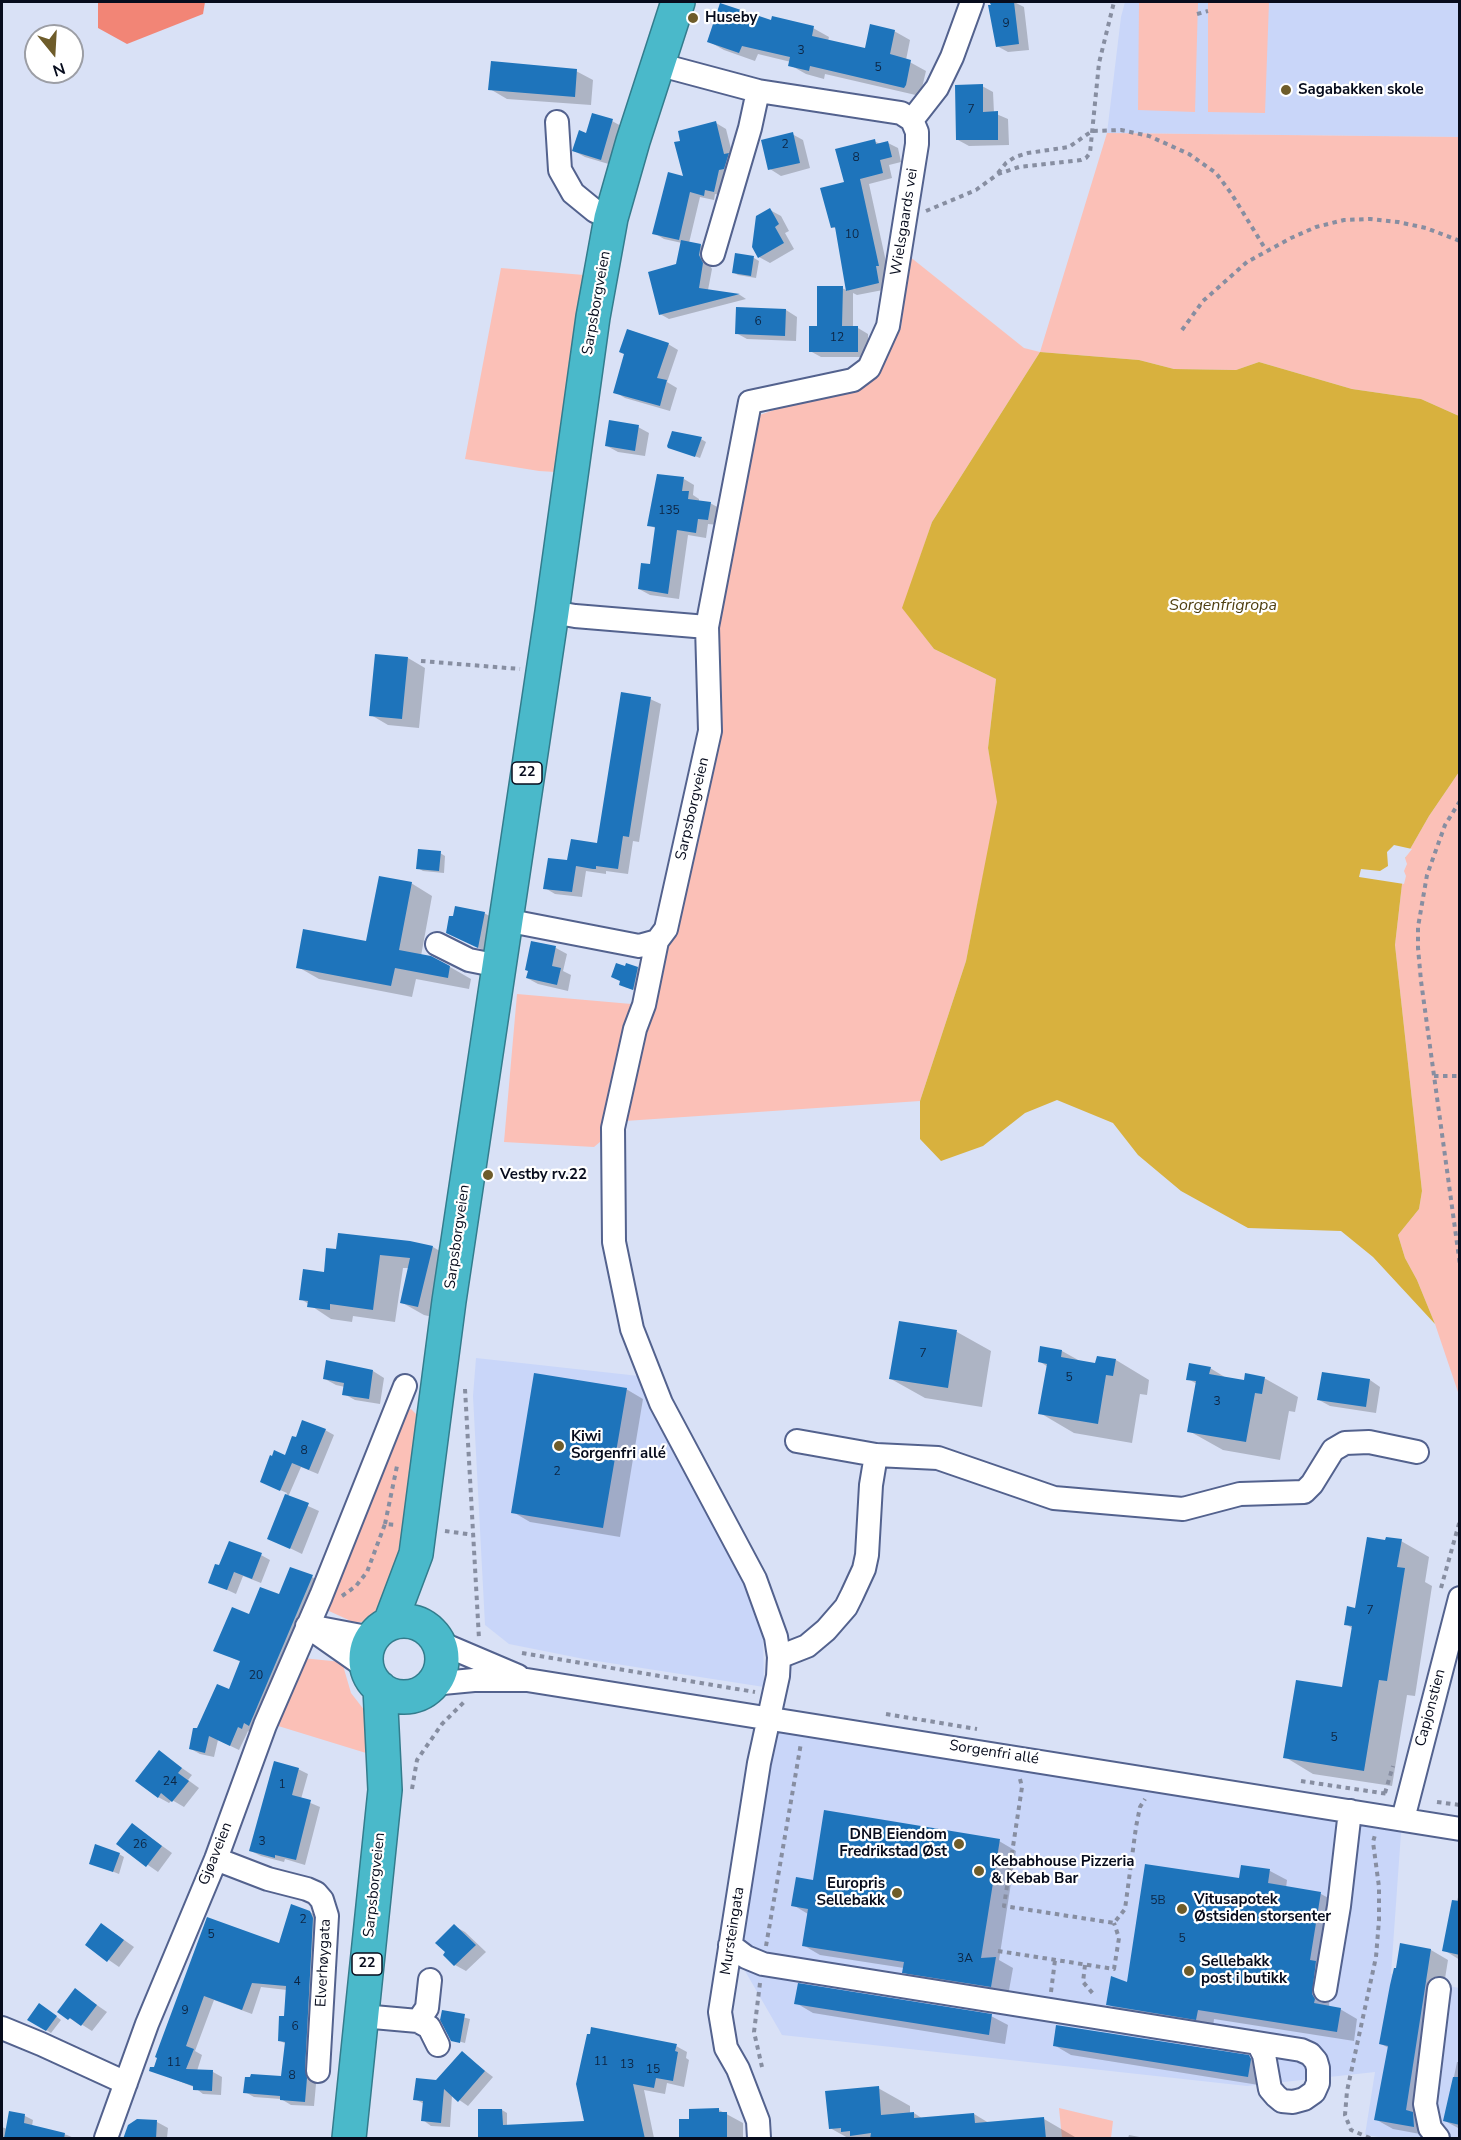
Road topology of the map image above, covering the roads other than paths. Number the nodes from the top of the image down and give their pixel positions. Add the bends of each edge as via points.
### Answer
1 (678, 2) edge
2 (972, 2) edge
3 (657, 64) junction
4 (758, 91) junction
5 (912, 120) junction
6 (557, 122) dead end
7 (611, 218) junction
8 (713, 254) dead end
9 (791, 394) joint
10 (552, 612) junction
11 (707, 627) junction
12 (506, 920) junction
13 (657, 941) junction
14 (437, 944) dead end
15 (499, 966) junction
16 (405, 1386) dead end
17 (797, 1441) dead end
18 (1417, 1452) dead end
19 (876, 1455) junction
20 (411, 1540) junction
21 (1460, 1598) edge
22 (307, 1626) junction
23 (432, 1635) junction
24 (377, 1654) junction
25 (480, 1655) junction
26 (779, 1657) junction
27 (422, 1690) junction
28 (768, 1718) junction
29 (398, 1791) junction
30 (1350, 1811) junction
31 (1403, 1819) junction
32 (1460, 1829) edge
33 (216, 1859) junction
34 (730, 1945) junction
35 (430, 1980) dead end
36 (1439, 1989) dead end
37 (1325, 1990) dead end
38 (362, 2016) junction
39 (418, 2021) junction
40 (2, 2028) edge
41 (438, 2045) dead end
42 (1259, 2045) dead end
43 (318, 2071) dead end
44 (126, 2083) junction
45 (106, 2139) edge
46 (349, 2139) edge
47 (759, 2139) edge
48 (1438, 2139) edge

1 - 3 highway, Sarpsborgveien / 22
2 - 5 street via 952,57 936,88
3 - 4 street
3 - 7 highway, Sarpsborgveien / 22
4 - 5 street via 901,113
4 - 8 street
5 - 9 street, Wielsgaards vei via 917,144 888,326 869,368 853,380
6 - 7 street via 560,170 573,193
7 - 10 highway, Sarpsborgveien / 22 via 592,317
9 - 11 street, Sarpsborgveien via 750,402
10 - 11 street
10 - 12 highway, Sarpsborgveien / 22
11 - 13 street, Sarpsborgveien via 710,731 666,929
12 - 13 street via 639,946
12 - 15 highway, Sarpsborgveien / 22
13 - 26 street, Sarpsborgveien via 613,1128 614,1242 632,1329 661,1403 755,1579 776,1637
14 - 15 street via 469,960
15 - 20 highway, Sarpsborgveien / 22
16 - 22 street, Gjøaveien
17 - 19 street
18 - 19 street via 1369,1442 1345,1443 1333,1449 1304,1492 1240,1494 1183,1509 1054,1498 944,1459
19 - 26 street via 867,1555 852,1595 826,1630 807,1646
20 - 23 highway, Sarpsborgveien / 22
20 - 24 highway, Sarpsborgveien / 22
21 - 31 street, Capjonstien
22 - 24 street
22 - 24 street
22 - 33 street, Gjøaveien via 265,1725
23 - 24 highway via 415,1622 403,1620
23 - 25 street
23 - 27 highway, 22 via 441,1662 438,1674
24 - 27 highway via 390,1694 401,1697
24 - 29 highway, Sarpsborgveien / 22
25 - 27 street, Sorgenfri allé
25 - 28 street, Sorgenfri allé via 527,1680
26 - 28 street, Mursteingata
27 - 29 highway, Sarpsborgveien / 22
28 - 30 street, Sorgenfri allé
28 - 34 street, Mursteingata
29 - 38 highway, Sarpsborgveien / 22
30 - 31 street, Sorgenfri allé
30 - 37 street
31 - 32 street, Sorgenfri allé
33 - 43 street, Elverhøygata via 307,1889 322,1900 327,1916
33 - 44 street, Gjøaveien
34 - 42 street via 763,1964
34 - 47 street, Mursteingata via 720,2012 726,2048 758,2121
35 - 39 street via 428,2008
36 - 48 street via 1425,2104 1430,2127
38 - 39 street
38 - 46 highway, Sarpsborgveien / 22
39 - 41 street via 429,2027
40 - 44 street
44 - 45 street, Gjøaveien

